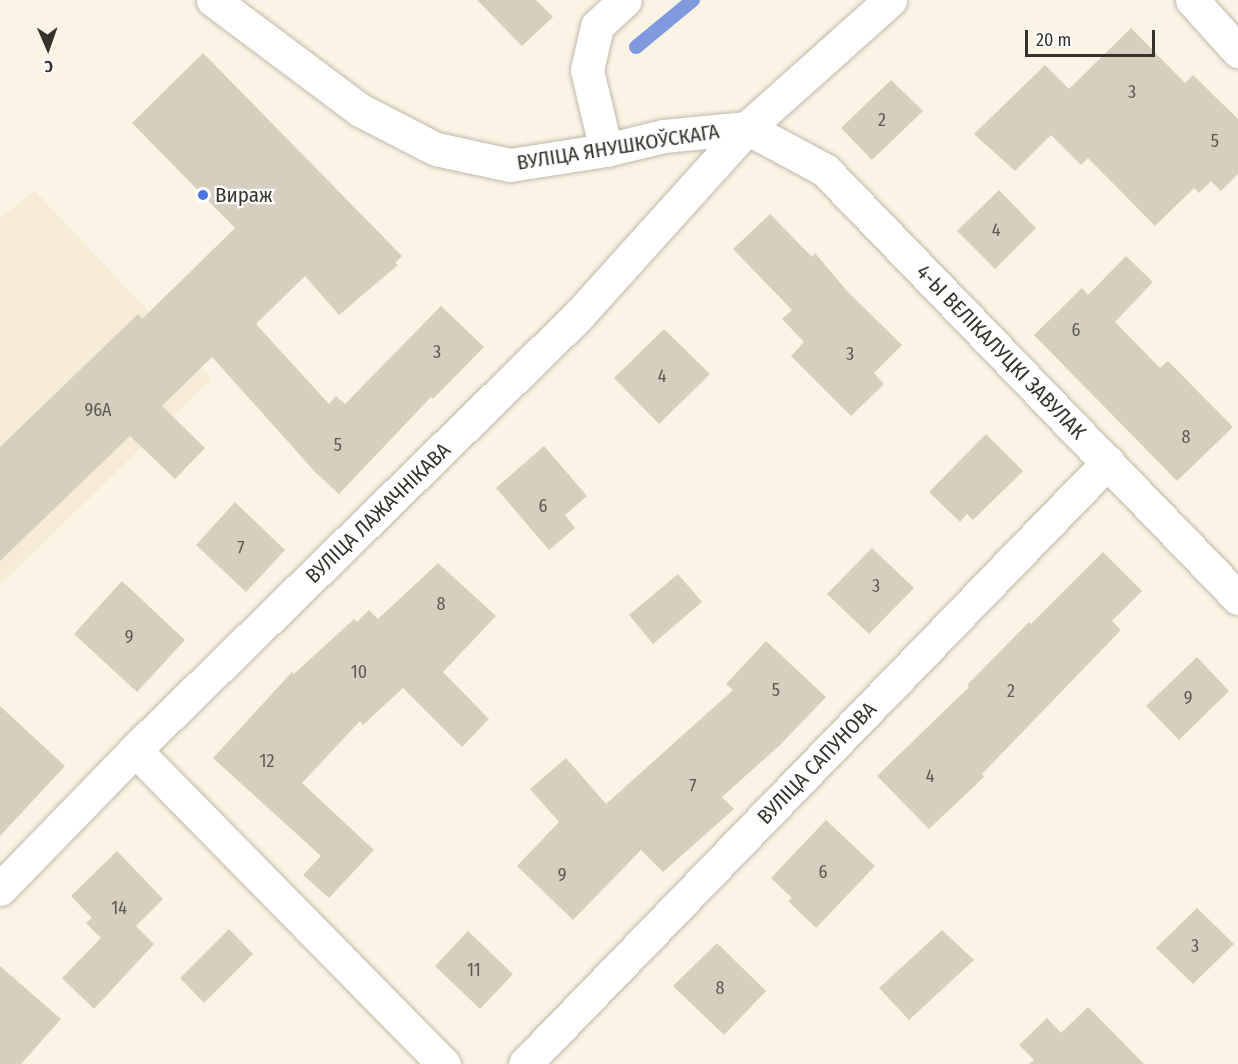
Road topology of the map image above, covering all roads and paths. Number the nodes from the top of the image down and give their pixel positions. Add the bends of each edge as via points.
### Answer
1 (213, 0) edge
2 (625, 0) edge
3 (890, 0) edge
4 (1192, 0) edge
5 (1238, 51) edge
6 (747, 128) junction
7 (606, 150) junction
8 (1108, 462) junction
9 (1238, 598) edge
10 (135, 750) junction
11 (0, 890) edge
12 (444, 1064) edge
13 (525, 1064) edge

1 - 7 street, ВУЛІЦА ЯНУШКОЎСКАГА via 360,110 435,149 510,165
2 - 7 street via 597,26 587,70
3 - 6 street, ВУЛІЦА ЛАЖАЧНІКАВА
4 - 5 street
6 - 7 street, ВУЛІЦА ЯНУШКОЎСКАГА via 664,136
6 - 8 street, 4-Ы ВЕЛІКАЛУЦКІ ЗАВУЛАК via 825,170
6 - 10 street, ВУЛІЦА ЛАЖАЧНІКАВА via 578,316
8 - 9 street, 4-Ы ВЕЛІКАЛУЦКІ ЗАВУЛАК
8 - 13 street, ВУЛІЦА САПУНОВА
10 - 11 street, ВУЛІЦА ЛАЖАЧНІКАВА
10 - 12 street

